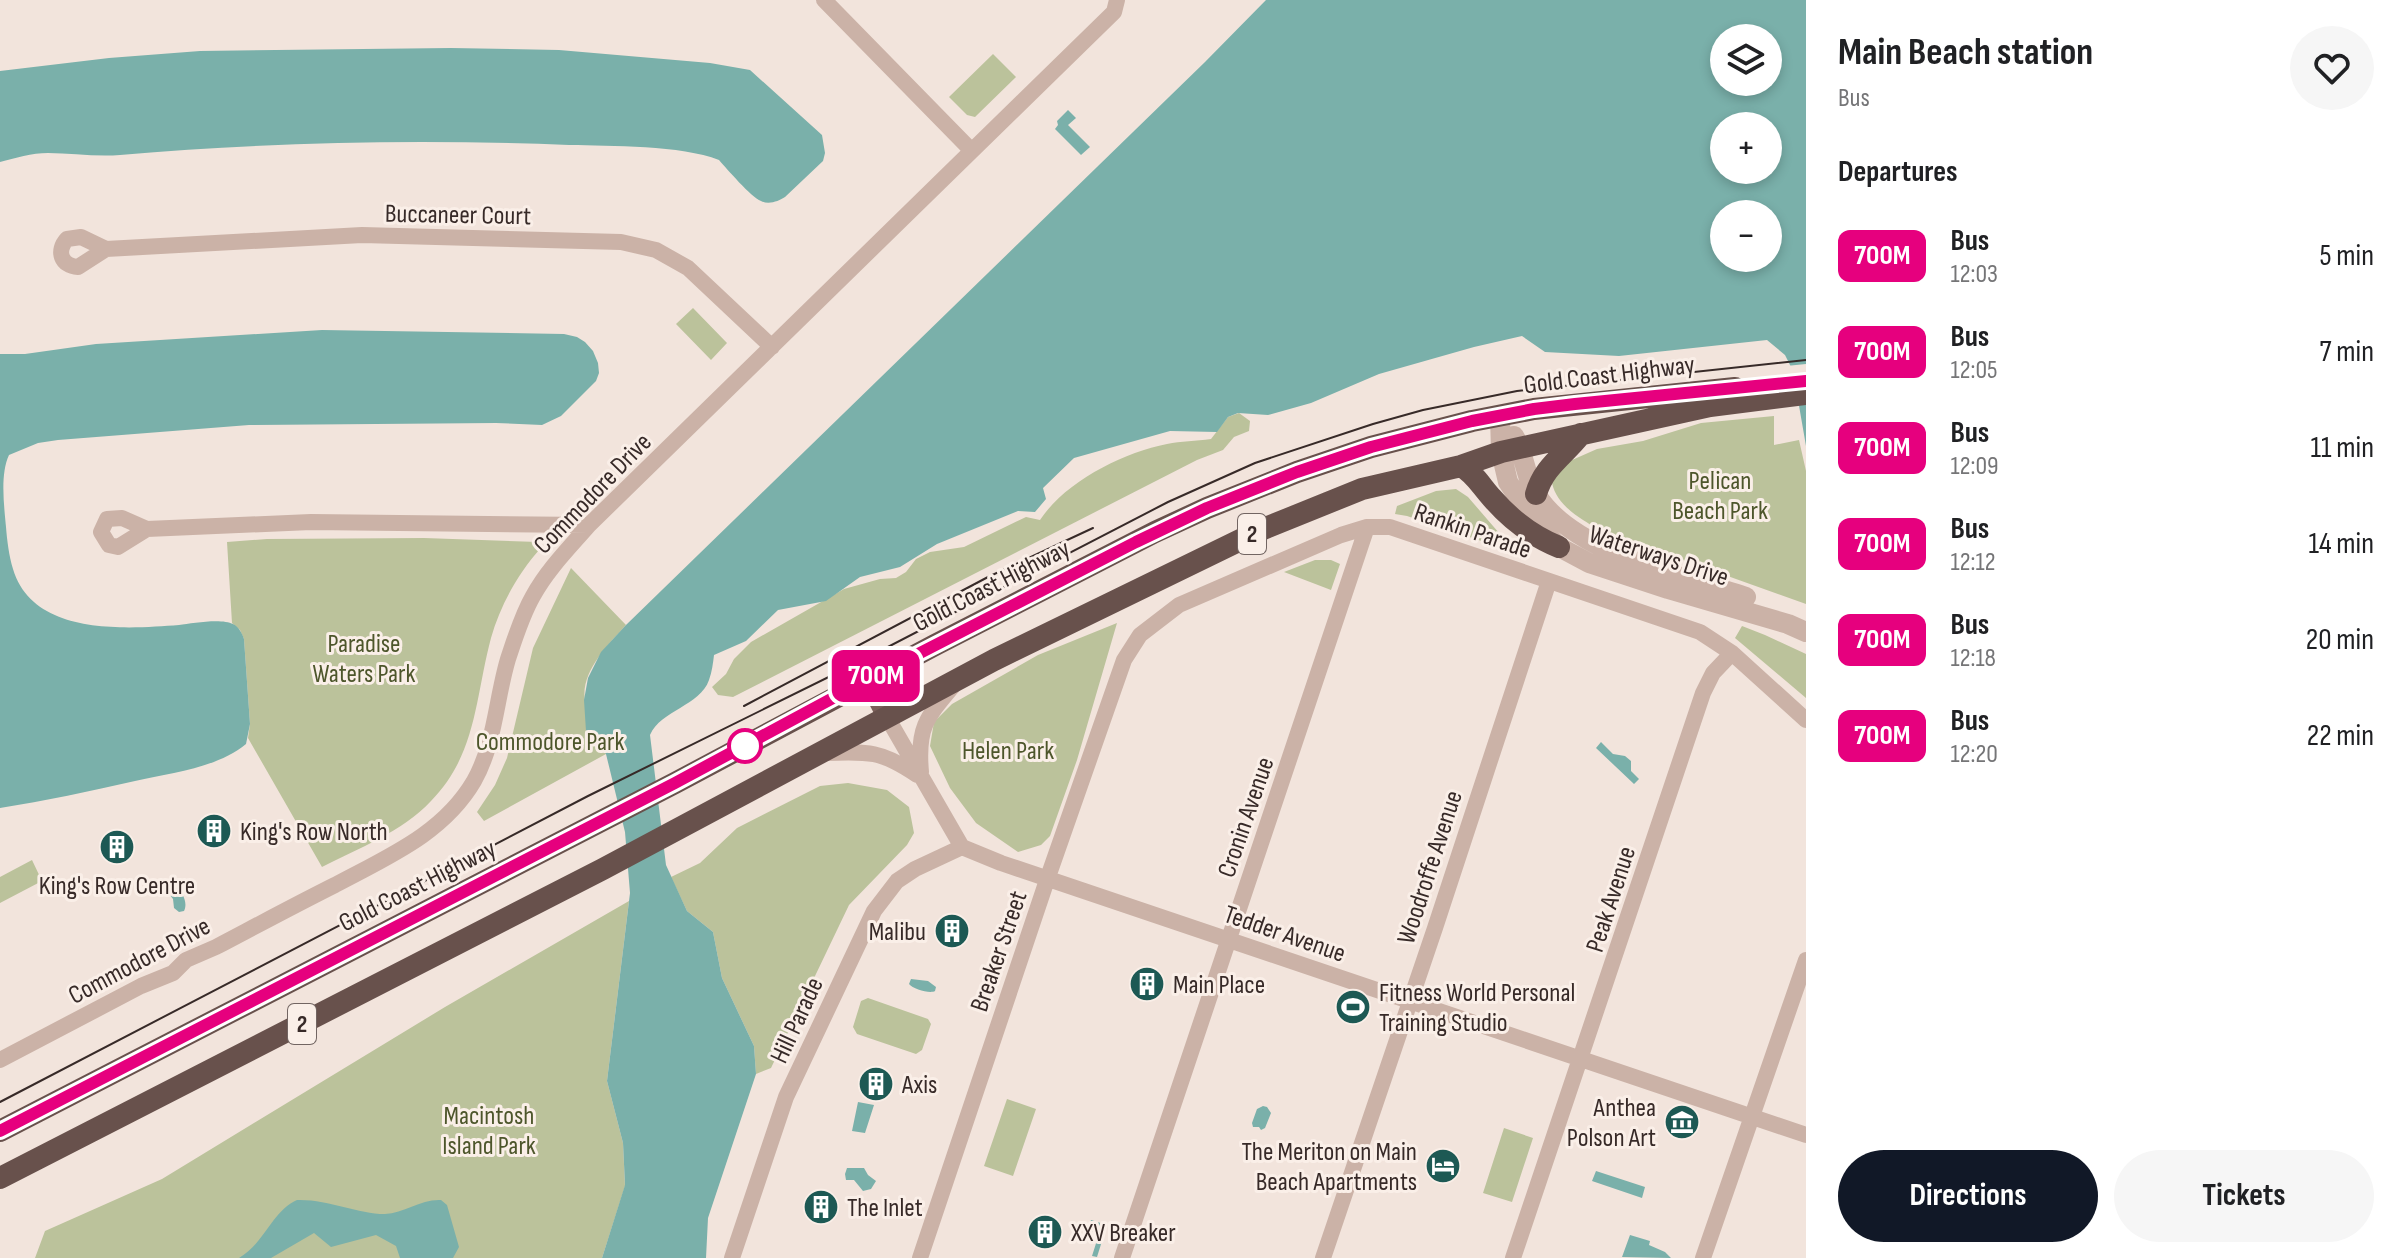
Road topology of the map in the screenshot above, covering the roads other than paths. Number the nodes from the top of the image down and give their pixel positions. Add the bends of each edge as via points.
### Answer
1 (824, 0) edge
2 (1117, 0) edge
3 (971, 150) junction
4 (106, 249) dead end
5 (772, 347) junction
6 (1806, 381) edge
7 (1769, 392) junction
8 (1806, 394) edge
9 (1501, 416) junction
10 (1581, 434) junction
11 (1511, 450) junction
12 (1461, 466) junction
13 (1536, 494) junction
14 (589, 525) junction
15 (1367, 527) junction
16 (147, 529) dead end
17 (1559, 547) junction
18 (1549, 581) junction
19 (1806, 619) edge
20 (1806, 632) edge
21 (1732, 653) junction
22 (1124, 660) joint
23 (959, 679) junction
24 (868, 680) junction
25 (887, 717) junction
26 (1806, 720) edge
27 (819, 753) junction
28 (922, 778) junction
29 (962, 847) junction
30 (1048, 877) junction
31 (1228, 939) junction
32 (1806, 960) edge
33 (1409, 1001) junction
34 (1580, 1058) junction
35 (0, 1060) edge
36 (1752, 1117) junction
37 (0, 1131) edge
38 (1806, 1135) edge
39 (0, 1178) edge
40 (732, 1258) edge
41 (920, 1258) edge
42 (1122, 1258) edge
43 (1323, 1258) edge
44 (1513, 1258) edge
45 (1703, 1258) edge

1 - 3 street
2 - 3 street, Commodore Drive via 1114,12
3 - 5 street, Commodore Drive
4 - 5 street, Buccaneer Court via 362,235 621,242 656,250 688,268
5 - 14 street, Commodore Drive
6 - 7 highway, Gold Coast Highway / 2
7 - 8 highway, Gold Coast Highway / 2
7 - 9 highway, Gold Coast Highway / 2 via 1575,404
7 - 10 highway, Gold Coast Highway / 2
9 - 11 street
9 - 24 highway, Gold Coast Highway / 2 via 1371,447 1207,508
10 - 11 highway, Gold Coast Highway / 2
10 - 13 highway via 1541,476
11 - 12 highway, Gold Coast Highway / 2
11 - 13 street, Waterways Drive
11 - 17 street, Waterways Drive via 1508,482
12 - 17 highway via 1519,524
12 - 23 highway, Gold Coast Highway / 2 via 1362,489 1263,529
13 - 19 street, Waterways Drive via 1575,533 1605,549
14 - 16 street via 311,522
14 - 35 street, Commodore Drive via 533,596 508,660 485,754 475,779 446,817 410,845
15 - 18 street, Rankin Parade via 1390,527
15 - 22 street, Rankin Parade via 1179,605 1140,635
15 - 31 street, Cronin Avenue
17 - 20 street, Waterways Drive via 1602,567
18 - 21 street, Rankin Parade via 1700,632
18 - 33 street, Woodroffe Avenue
21 - 26 street, Rankin Parade
21 - 34 street, Peak Avenue via 1708,682
22 - 30 street, Breaker Street
23 - 25 highway, Gold Coast Highway / 2
23 - 28 street via 923,729
24 - 25 main road
24 - 37 highway, Gold Coast Highway / 2
25 - 27 highway, Gold Coast Highway / 2
25 - 28 street
27 - 28 street via 880,754
27 - 39 highway, Gold Coast Highway / 2
28 - 29 street
29 - 30 street, Tedder Avenue
29 - 40 street, Hill Parade via 897,881 874,911 786,1097
30 - 31 street, Tedder Avenue
30 - 41 street, Breaker Street
31 - 33 street, Tedder Avenue
31 - 42 street, Cronin Avenue
32 - 36 street
33 - 34 street, Tedder Avenue
33 - 43 street, Woodroffe Avenue
34 - 36 street, Tedder Avenue
34 - 44 street, Peak Avenue
36 - 38 street, Tedder Avenue
36 - 45 street

